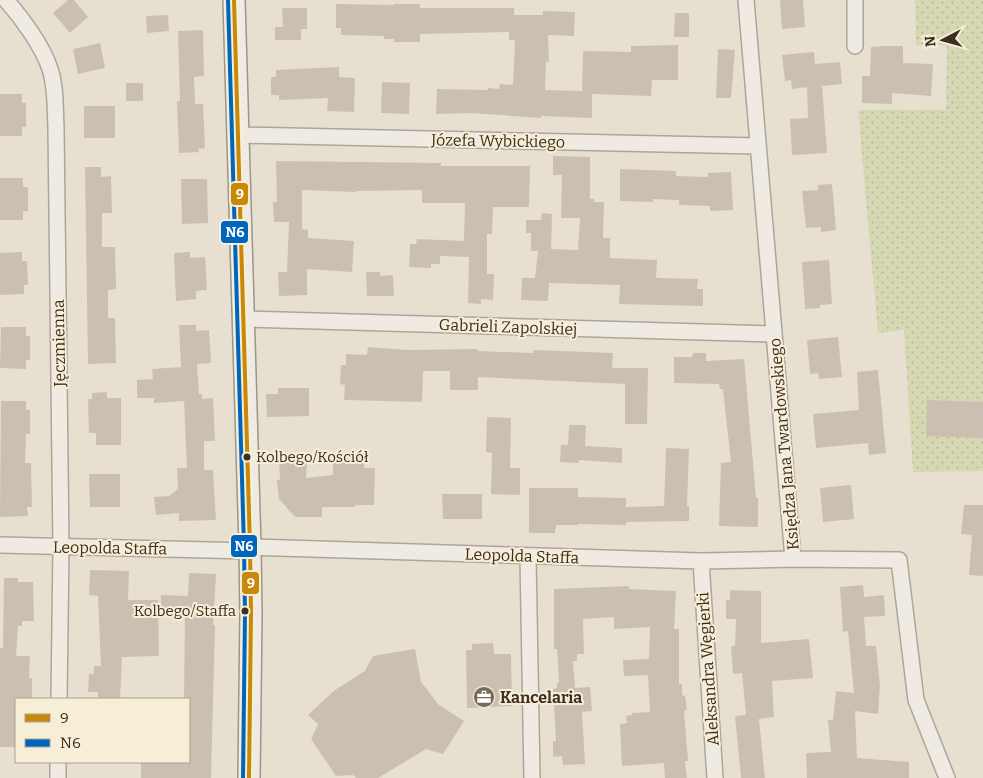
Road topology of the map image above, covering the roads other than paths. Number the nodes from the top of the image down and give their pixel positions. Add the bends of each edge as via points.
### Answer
1 (6, 0) edge
2 (234, 0) edge
3 (746, 0) edge
4 (855, 0) edge
5 (855, 46) dead end
6 (238, 135) junction
7 (758, 146) junction
8 (243, 319) junction
9 (774, 334) junction
10 (0, 545) edge
11 (61, 547) junction
12 (250, 549) junction
13 (528, 556) junction
14 (793, 558) junction
15 (701, 561) junction
16 (59, 698) edge
17 (58, 763) edge
18 (58, 778) edge
19 (249, 778) edge
20 (532, 778) edge
21 (715, 778) edge
22 (947, 778) edge

1 - 11 street, Jęczmienna via 22,19 42,53 50,68 53,84
2 - 6 street
3 - 7 street, Księdza Jana Twardowskiego
4 - 5 street
6 - 7 street, Józefa Wybickiego
6 - 8 street
7 - 9 street, Księdza Jana Twardowskiego
8 - 9 street, Gabrieli Zapolskiej
8 - 12 street
9 - 14 street, Księdza Jana Twardowskiego
10 - 11 street, Leopolda Staffa
11 - 12 street, Leopolda Staffa
11 - 16 street, Jęczmienna
12 - 13 street, Leopolda Staffa
12 - 19 street
13 - 15 street, Leopolda Staffa
13 - 20 street
14 - 15 street, Leopolda Staffa
14 - 22 street, Księdza Jana Twardowskiego via 899,560 916,700
15 - 21 street, Aleksandra Węgierki
17 - 18 street

